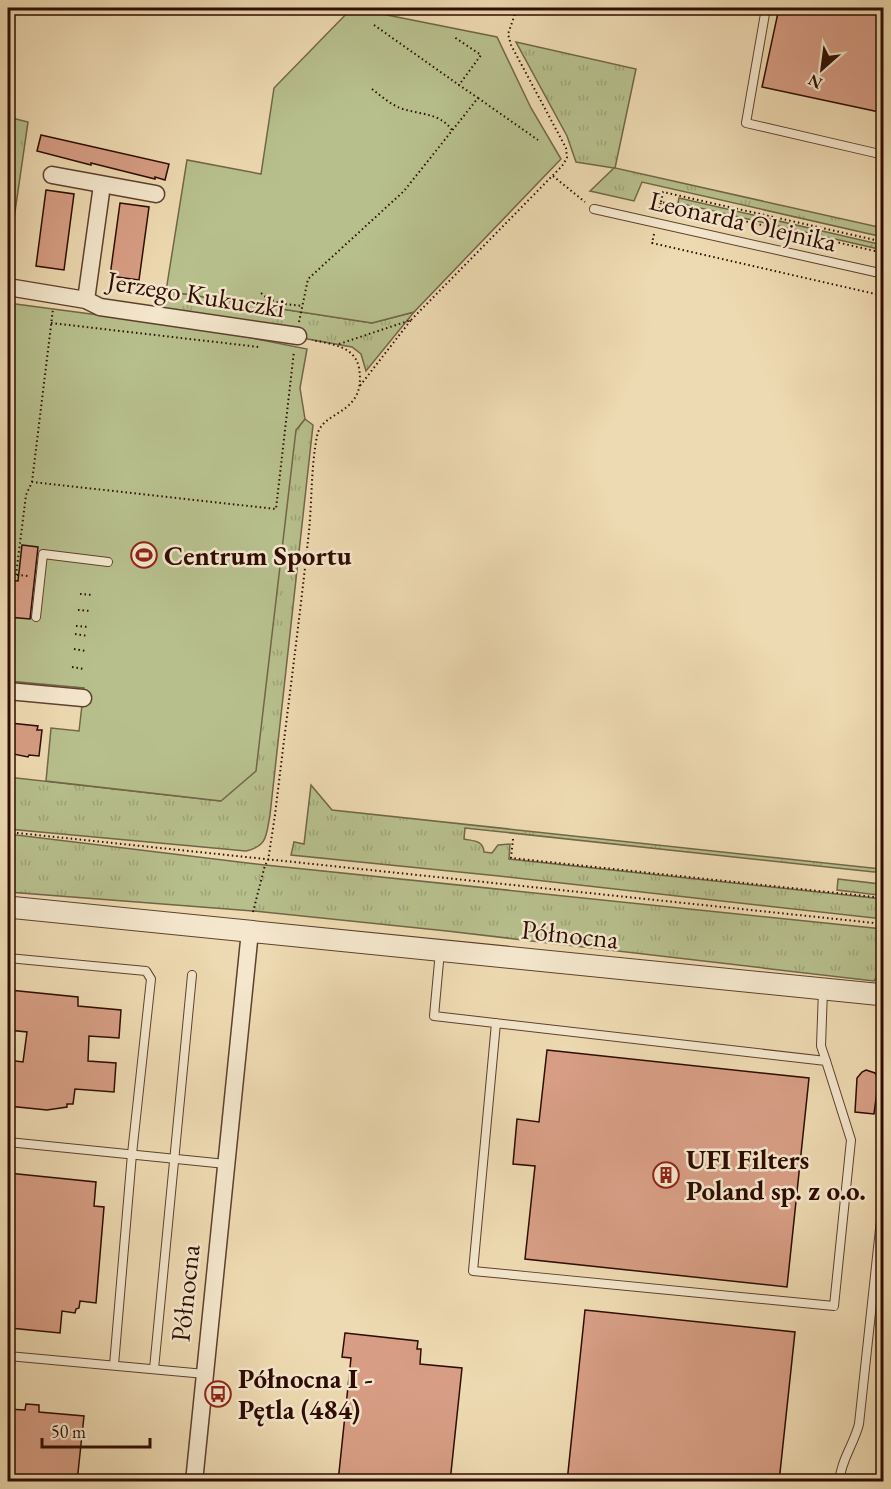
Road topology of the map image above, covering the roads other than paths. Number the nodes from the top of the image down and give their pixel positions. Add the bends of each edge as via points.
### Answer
1 (766, 8) edge
2 (884, 155) edge
3 (52, 175) dead end
4 (102, 185) junction
5 (156, 194) dead end
6 (594, 209) road end
7 (884, 274) edge
8 (8, 287) edge
9 (86, 300) junction
10 (297, 336) road end
11 (108, 562) dead end
12 (36, 617) dead end
13 (8, 691) edge
14 (83, 698) dead end
15 (8, 907) edge
16 (250, 931) junction
17 (440, 950) junction
18 (8, 958) edge
19 (192, 975) dead end
20 (823, 988) junction
21 (884, 995) edge
22 (496, 1023) junction
23 (826, 1061) junction
24 (8, 1142) edge
25 (132, 1154) junction
26 (173, 1158) junction
27 (226, 1164) junction
28 (884, 1192) edge
29 (8, 1356) edge
30 (114, 1365) junction
31 (154, 1369) junction
32 (205, 1374) junction
33 (194, 1482) edge
34 (839, 1482) edge

1 - 2 lane via 746,123
3 - 4 street
4 - 5 street
4 - 9 street, Jerzego Kukuczki
6 - 7 lane, Leonarda Olejnika
8 - 9 street, Jerzego Kukuczki
9 - 10 street, Jerzego Kukuczki via 100,307
11 - 12 lane via 43,554
13 - 14 street
15 - 16 street, Północna
16 - 17 street, Północna
16 - 27 street, Północna
17 - 20 street, Północna
17 - 22 lane via 434,1016
18 - 25 lane via 146,971 151,979
19 - 26 lane
20 - 21 street, Północna
20 - 23 lane via 821,1046
22 - 23 lane
22 - 23 lane via 473,1271 834,1306 851,1140
24 - 25 lane
25 - 26 lane
25 - 30 lane
26 - 27 lane
26 - 31 lane
27 - 32 street, Północna
28 - 34 lane via 859,1424 842,1463
29 - 30 lane
30 - 31 lane
31 - 32 lane
32 - 33 street, Północna

